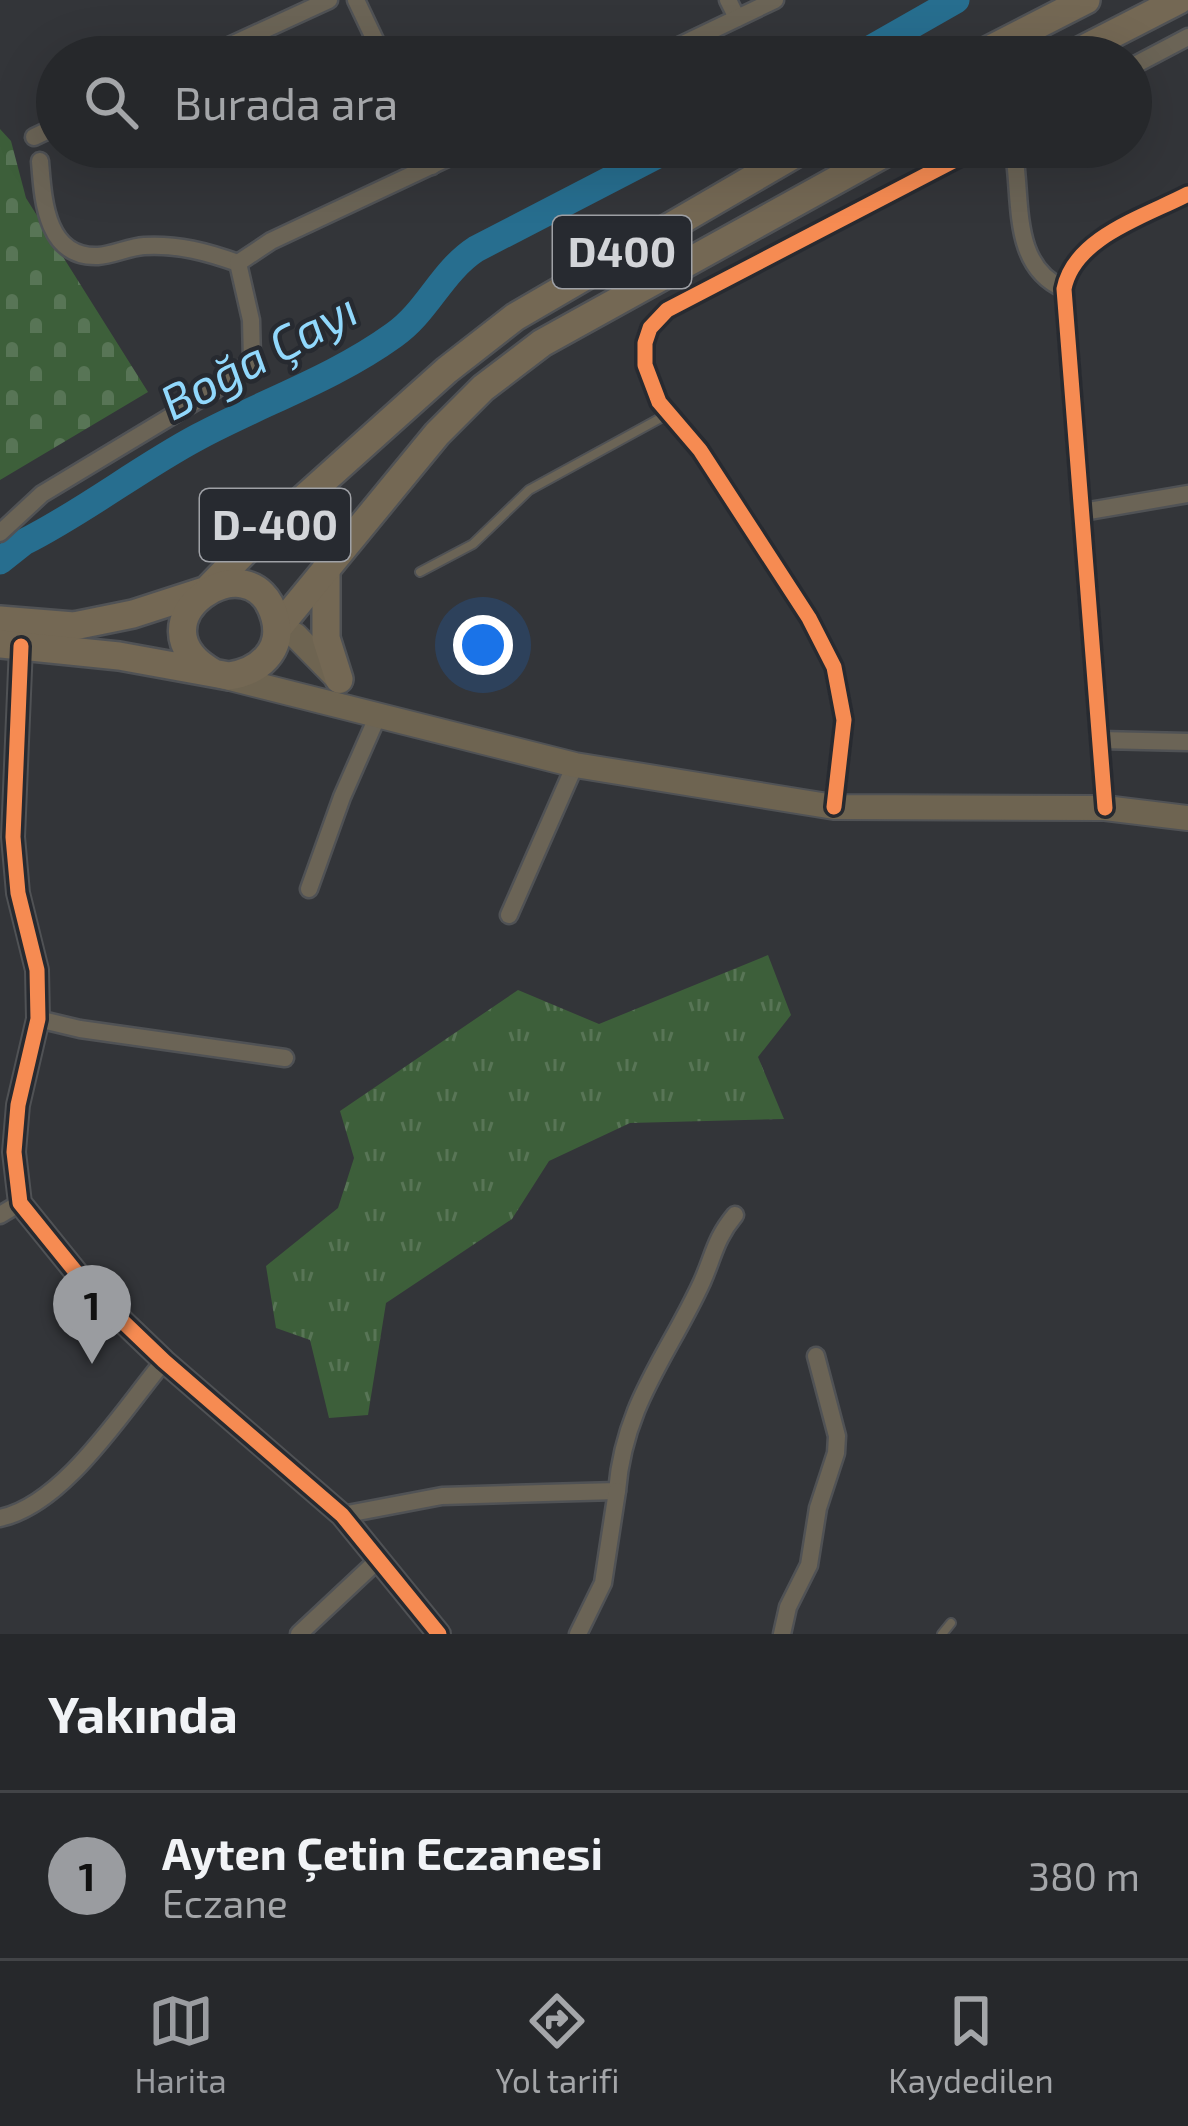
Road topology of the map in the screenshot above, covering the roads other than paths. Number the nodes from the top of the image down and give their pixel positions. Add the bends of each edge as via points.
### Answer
1 (329, 0) edge
2 (356, 0) edge
3 (728, 0) edge
4 (775, 0) edge
5 (1086, 0) edge
6 (1179, 0) edge
7 (737, 18) junction
8 (251, 36) edge
9 (373, 36) edge
10 (700, 36) edge
11 (1016, 36) edge
12 (1109, 36) edge
13 (1188, 37) edge
14 (1152, 56) edge
15 (41, 168) edge
16 (427, 168) edge
17 (771, 168) edge
18 (858, 168) edge
19 (940, 168) edge
20 (1016, 168) edge
21 (1188, 194) edge
22 (238, 263) junction
23 (1064, 290) junction
24 (447, 370) joint
25 (669, 414) junction
26 (1188, 494) edge
27 (1083, 512) junction
28 (0, 533) edge
29 (326, 569) junction
30 (421, 572) dead end
31 (207, 590) junction
32 (0, 620) edge
33 (277, 629) junction
34 (10, 645) edge
35 (214, 674) junction
36 (339, 680) junction
37 (380, 713) junction
38 (1100, 740) junction
39 (1188, 742) edge
40 (575, 765) junction
41 (834, 808) junction
42 (1105, 808) junction
43 (1188, 818) edge
44 (6, 838) edge
45 (309, 889) dead end
46 (509, 915) dead end
47 (38, 1019) junction
48 (285, 1058) dead end
49 (7, 1204) edge
50 (736, 1215) dead end
51 (816, 1356) dead end
52 (164, 1361) junction
53 (617, 1491) junction
54 (342, 1515) junction
55 (0, 1518) edge
56 (377, 1559) junction
57 (951, 1622) dead end
58 (299, 1634) edge
59 (439, 1634) edge
60 (578, 1634) edge
61 (782, 1634) edge
62 (942, 1634) edge

1 - 8 street
2 - 9 street
3 - 7 street
4 - 7 street
5 - 11 highway
6 - 12 highway
7 - 10 street
13 - 14 street
15 - 22 street via 47,218 70,248 99,256 171,246
16 - 22 street
17 - 24 highway, D400 via 534,305
18 - 29 highway, D-400 via 542,343 437,434
19 - 25 street via 667,310 644,343 645,365
20 - 23 street via 1026,252
21 - 23 street via 1097,242 1074,263
22 - 28 street via 252,360 42,494
23 - 27 street
24 - 31 highway, D-400
25 - 30 lane via 529,490 473,544
25 - 41 street via 834,667 844,720
26 - 27 street
27 - 38 street
29 - 33 highway, D-400
29 - 36 highway via 326,638
31 - 32 highway, D-400 via 74,626
31 - 33 highway via 249,587 266,600
31 - 35 highway via 189,608 184,629 191,656
33 - 35 highway, D-400 via 270,655 254,670
33 - 36 main road via 295,635
34 - 35 highway, D-400
34 - 44 street
35 - 37 main road
36 - 37 main road
37 - 40 main road
37 - 45 street
38 - 39 street
38 - 42 street
40 - 41 main road
40 - 46 street
41 - 42 main road
42 - 43 main road
44 - 47 street via 37,970
47 - 48 street
47 - 49 street
49 - 52 street
50 - 53 street via 712,1246 704,1278 635,1406
51 - 61 street via 836,1453 809,1565
52 - 54 street
52 - 55 street via 63,1482 23,1513
53 - 54 street via 442,1496
53 - 60 street via 603,1583
54 - 56 street
56 - 58 street
56 - 59 street
57 - 62 lane

